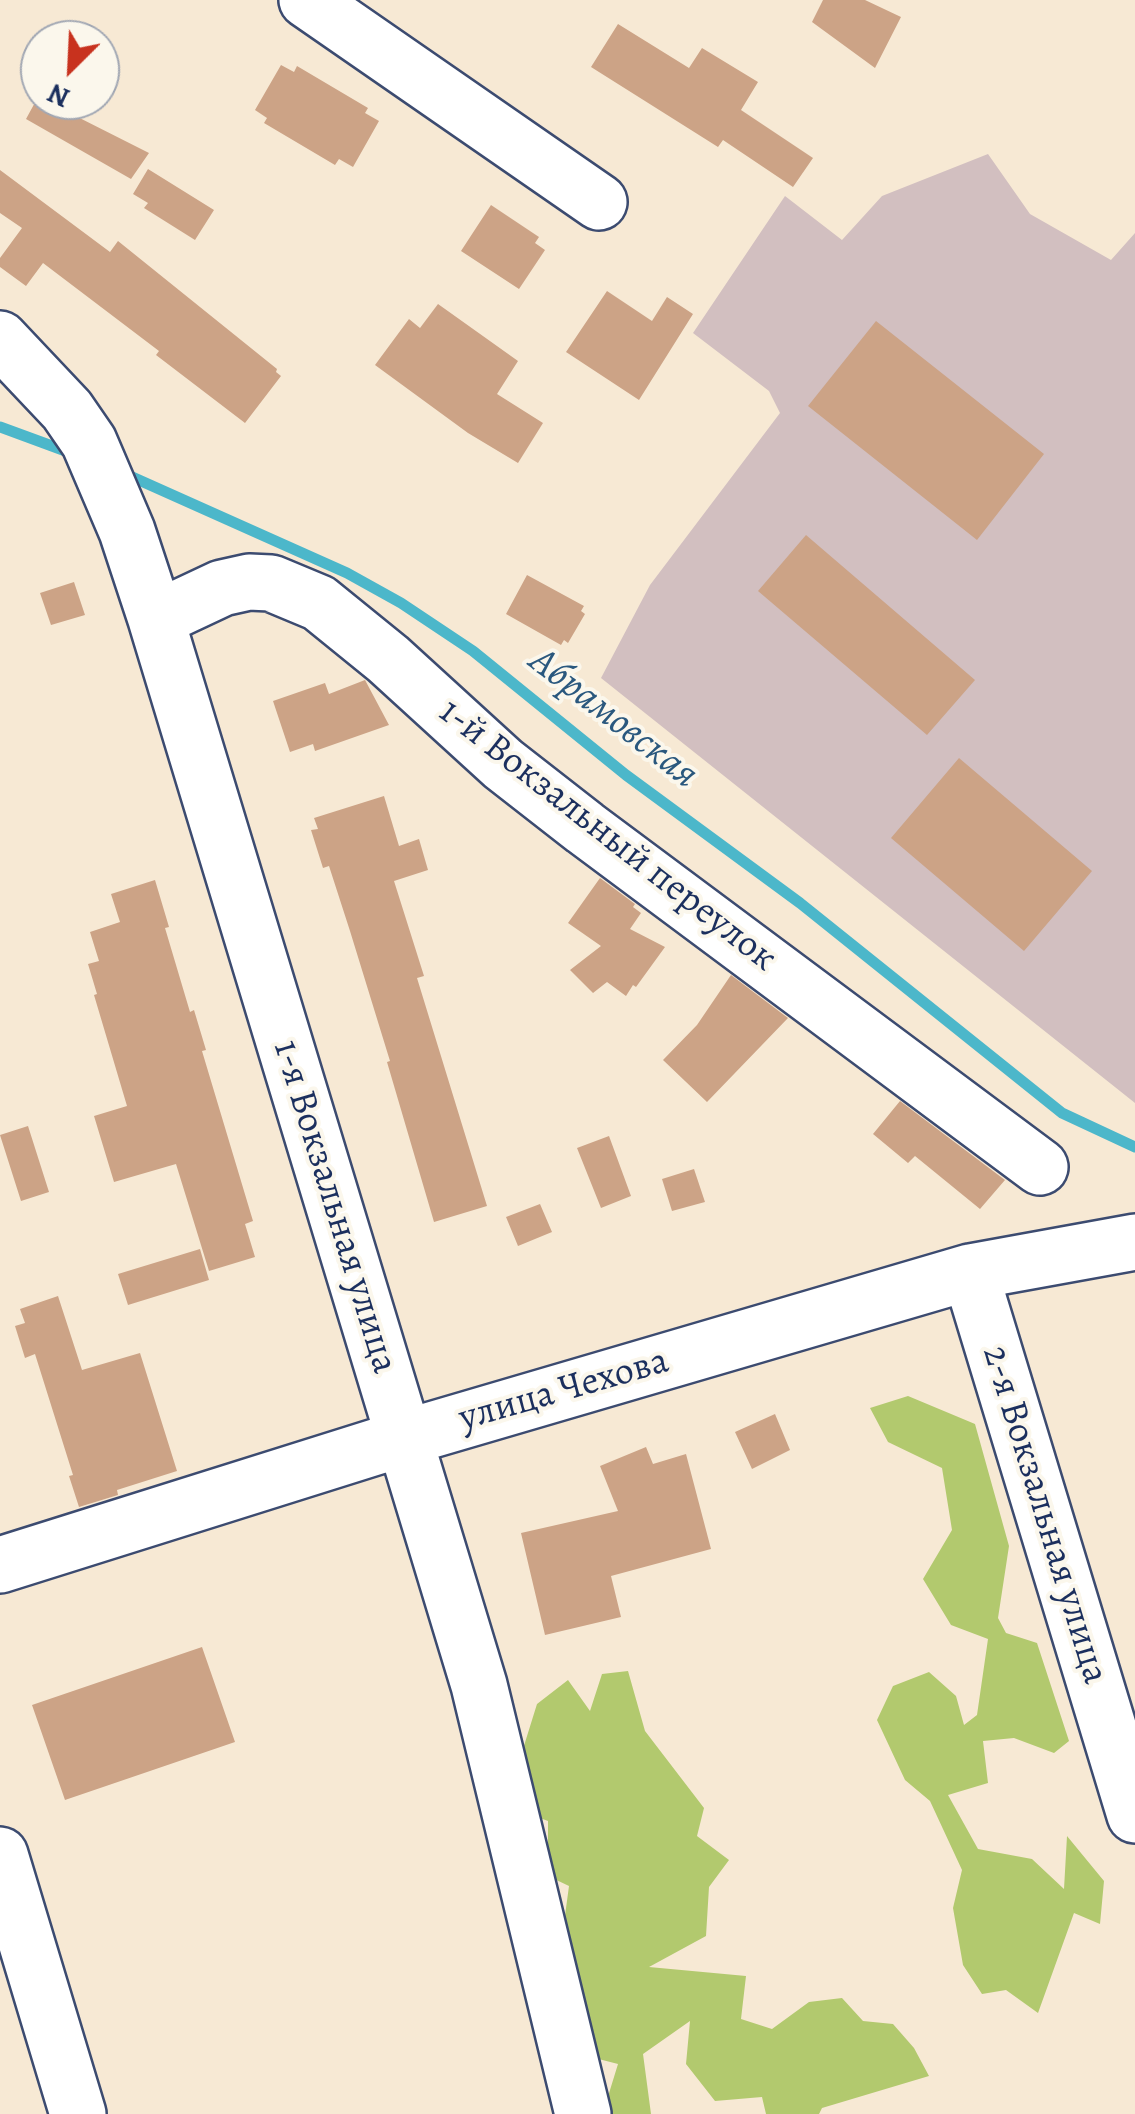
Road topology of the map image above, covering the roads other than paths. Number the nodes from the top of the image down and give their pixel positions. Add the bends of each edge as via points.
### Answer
1 (307, 0) edge
2 (599, 202) dead end
3 (0, 339) edge
4 (156, 619) junction
5 (1040, 1167) dead end
6 (1135, 1242) edge
7 (970, 1272) junction
8 (404, 1438) junction
9 (0, 1565) edge
10 (1135, 1815) edge
11 (0, 1855) edge
12 (78, 2114) edge
13 (583, 2114) edge

1 - 2 street
3 - 4 street, 1-я Вокзальная улица via 68,410 89,442
4 - 5 street, 1-й Вокзальный переулок via 249,582 271,583 320,603 503,764
4 - 8 street, 1-я Вокзальная улица
6 - 7 street, улица Чехова
7 - 8 street, улица Чехова
7 - 10 street, 2-я Вокзальная улица
8 - 9 street, улица Чехова
8 - 13 street, 1-я Вокзальная улица via 478,1685
11 - 12 street

